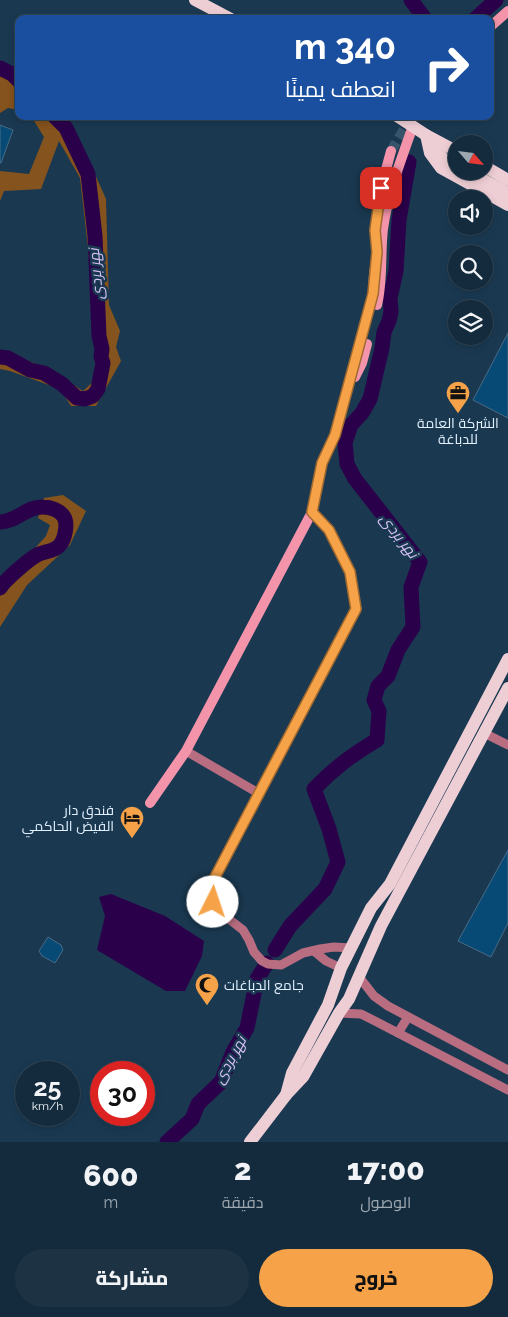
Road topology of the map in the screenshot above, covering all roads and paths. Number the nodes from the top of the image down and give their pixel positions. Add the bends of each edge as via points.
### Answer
1 (194, 0) edge
2 (508, 11) edge
3 (223, 15) edge
4 (494, 23) edge
5 (403, 120) edge
6 (413, 126) junction
7 (426, 135) junction
8 (448, 147) edge
9 (391, 151) tunnel mouth
10 (448, 161) edge
11 (493, 171) edge
12 (483, 180) edge
13 (508, 180) edge
14 (508, 194) edge
15 (508, 205) edge
16 (339, 415) junction
17 (312, 512) junction
18 (508, 659) edge
19 (508, 688) edge
20 (484, 733) junction
21 (508, 744) edge
22 (186, 751) junction
23 (260, 794) junction
24 (150, 803) dead end
25 (351, 948) junction
26 (314, 950) junction
27 (340, 968) junction
28 (360, 978) junction
29 (339, 1013) junction
30 (408, 1017) junction
31 (398, 1033) junction
32 (508, 1070) edge
33 (508, 1090) edge
34 (286, 1095) junction
35 (250, 1142) edge

1 - 3 main road
2 - 4 street
5 - 6 main road
6 - 7 main road
6 - 16 street via 392,187 383,229 378,301 362,363
7 - 8 main road
7 - 10 main road via 436,151
7 - 15 main road via 430,152 441,168
9 - 16 street via 375,230 377,252 373,294
11 - 13 main road
12 - 14 main road
16 - 17 street via 335,435 322,463
17 - 22 street
17 - 23 street via 329,530 350,572 356,609
18 - 25 main road via 390,884 372,908
19 - 20 main road
20 - 21 street
20 - 28 main road via 381,926
22 - 23 street
22 - 24 street
23 - 26 street via 213,881 213,902 221,914 243,930 257,957 268,964 281,965
25 - 26 street
25 - 27 main road
26 - 27 street via 326,962
27 - 34 main road via 328,1005 292,1073
28 - 29 main road
28 - 30 street via 374,996
29 - 31 street via 361,1014
29 - 34 main road via 303,1077
30 - 31 street
30 - 32 street
31 - 33 street
34 - 35 main road

